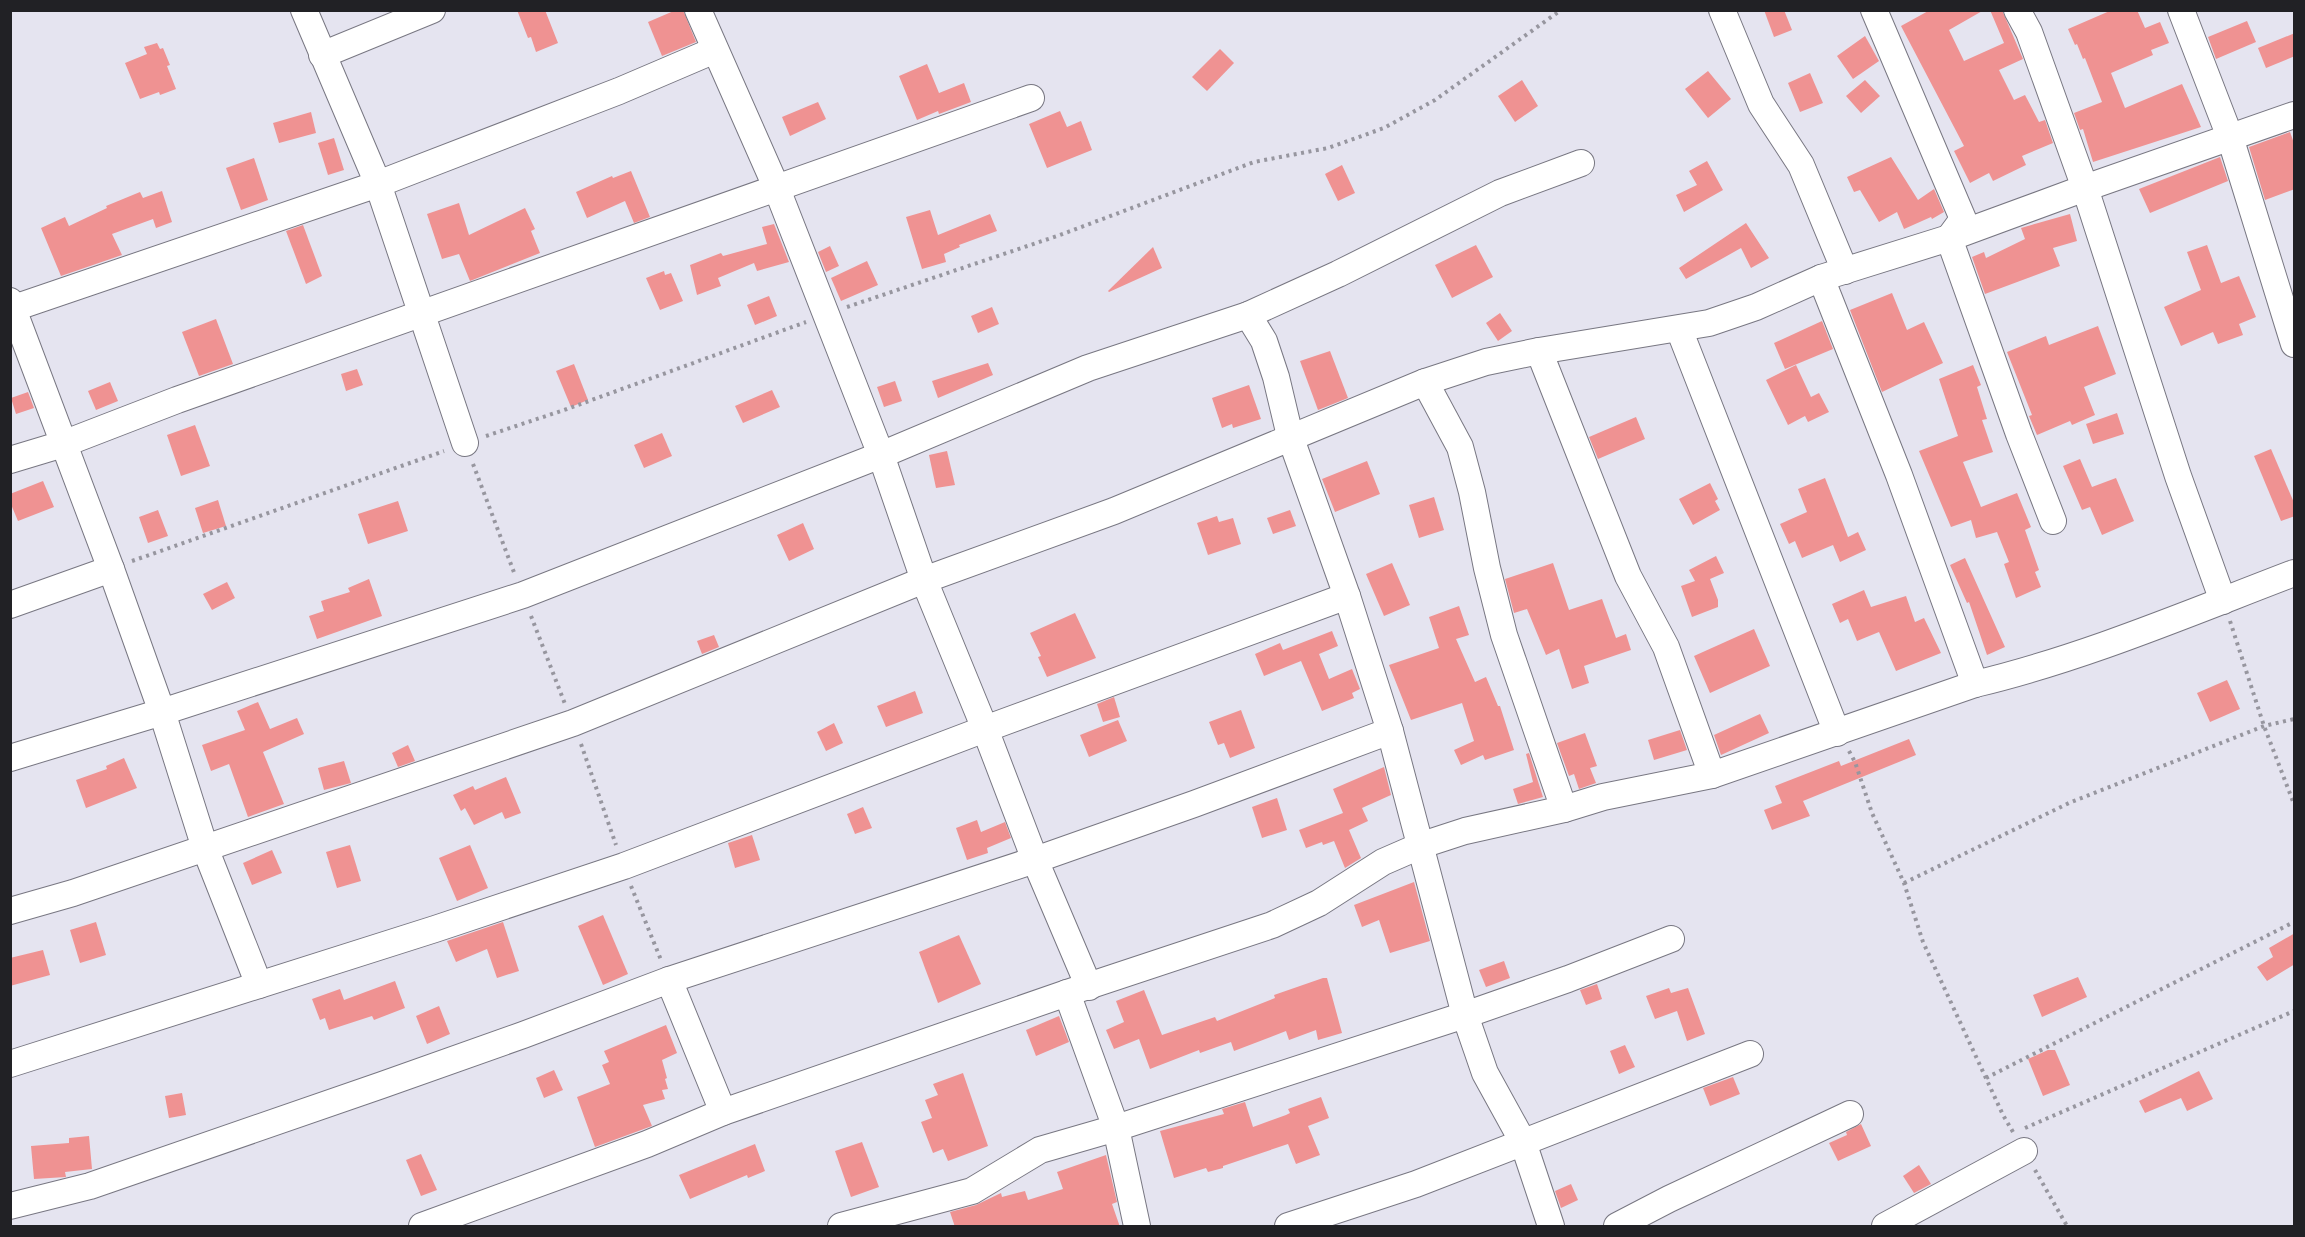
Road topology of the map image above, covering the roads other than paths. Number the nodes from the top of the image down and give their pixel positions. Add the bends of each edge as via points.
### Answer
1 (304, 10) edge
2 (432, 10) edge
3 (698, 10) edge
4 (1722, 10) edge
5 (1874, 10) edge
6 (2017, 10) edge
7 (2181, 10) edge
8 (715, 50) junction
9 (322, 55) junction
10 (1031, 98) dead end
11 (2295, 115) edge
12 (2230, 137) junction
13 (1581, 163) dead end
14 (378, 183) junction
15 (2085, 188) junction
16 (777, 189) junction
17 (1949, 238) junction
18 (1845, 271) junction
19 (1821, 278) junction
20 (13, 313) edge
21 (423, 313) junction
22 (1248, 315) junction
23 (1679, 328) junction
24 (2295, 344) edge
25 (1539, 351) junction
26 (1425, 382) junction
27 (1290, 436) junction
28 (465, 443) dead end
29 (63, 444) junction
30 (881, 455) junction
31 (10, 460) edge
32 (2053, 521) dead end
33 (111, 569) junction
34 (2295, 573) edge
35 (924, 580) junction
36 (1347, 596) junction
37 (2223, 601) junction
38 (10, 605) edge
39 (1975, 684) junction
40 (162, 712) junction
41 (985, 729) junction
42 (1390, 731) junction
43 (1837, 732) junction
44 (10, 758) edge
45 (1712, 775) junction
46 (1564, 809) junction
47 (1422, 845) junction
48 (205, 848) junction
49 (1035, 860) junction
50 (10, 911) edge
51 (1671, 939) dead end
52 (669, 980) junction
53 (260, 985) junction
54 (1078, 990) junction
55 (1465, 1015) junction
56 (1750, 1054) dead end
57 (10, 1064) edge
58 (723, 1112) junction
59 (1850, 1114) dead end
60 (1116, 1128) junction
61 (2019, 1142) road end
62 (1523, 1143) junction
63 (10, 1206) edge
64 (422, 1227) edge
65 (842, 1227) edge
66 (1137, 1227) edge
67 (1288, 1227) edge
68 (1551, 1227) edge
69 (1617, 1227) edge
70 (1885, 1227) edge

1 - 9 street
2 - 9 street
3 - 8 street
4 - 18 street via 1761,104 1801,165
5 - 17 street via 1963,219
6 - 15 street via 2029,32
7 - 12 street
8 - 14 street
8 - 16 street
9 - 14 street
10 - 16 street
11 - 12 street
12 - 15 street
12 - 24 street
13 - 22 street via 1500,193
14 - 20 street
14 - 21 street
15 - 17 street
15 - 37 street via 2178,476
16 - 21 street
16 - 30 street
17 - 18 street
17 - 32 street
18 - 19 street
19 - 23 street via 1756,307 1709,323
19 - 39 street via 1899,475
20 - 29 street
21 - 28 street
21 - 29 street
22 - 27 street via 1264,341
22 - 30 street via 1088,368
23 - 25 street
23 - 43 street
25 - 26 street via 1486,362
25 - 45 street via 1628,576 1665,647
26 - 27 street
26 - 46 street via 1460,447 1504,634
27 - 35 street via 1114,511
27 - 36 street
29 - 31 street
29 - 33 street
30 - 35 street
30 - 40 street via 523,595
33 - 38 street
33 - 40 street
34 - 37 street
35 - 41 street
35 - 48 street via 573,723
36 - 41 street
36 - 42 street
37 - 39 street via 2097,648
39 - 43 street
40 - 44 street
40 - 48 street
41 - 49 street
41 - 53 street via 624,866
42 - 47 street
42 - 49 street
43 - 45 street
45 - 46 street
46 - 47 street via 1465,831
47 - 54 street via 1383,862 1319,903 1272,925
47 - 55 street
48 - 50 street
48 - 53 street
49 - 52 street
49 - 54 street
51 - 55 street
52 - 58 street
52 - 63 street via 90,1186
53 - 57 street
54 - 58 street
54 - 60 street
55 - 60 street
55 - 62 street via 1485,1073
56 - 62 street
58 - 64 street
59 - 69 street
60 - 65 street via 1040,1150 972,1191
60 - 66 street
61 - 70 street
62 - 67 street
62 - 68 street

